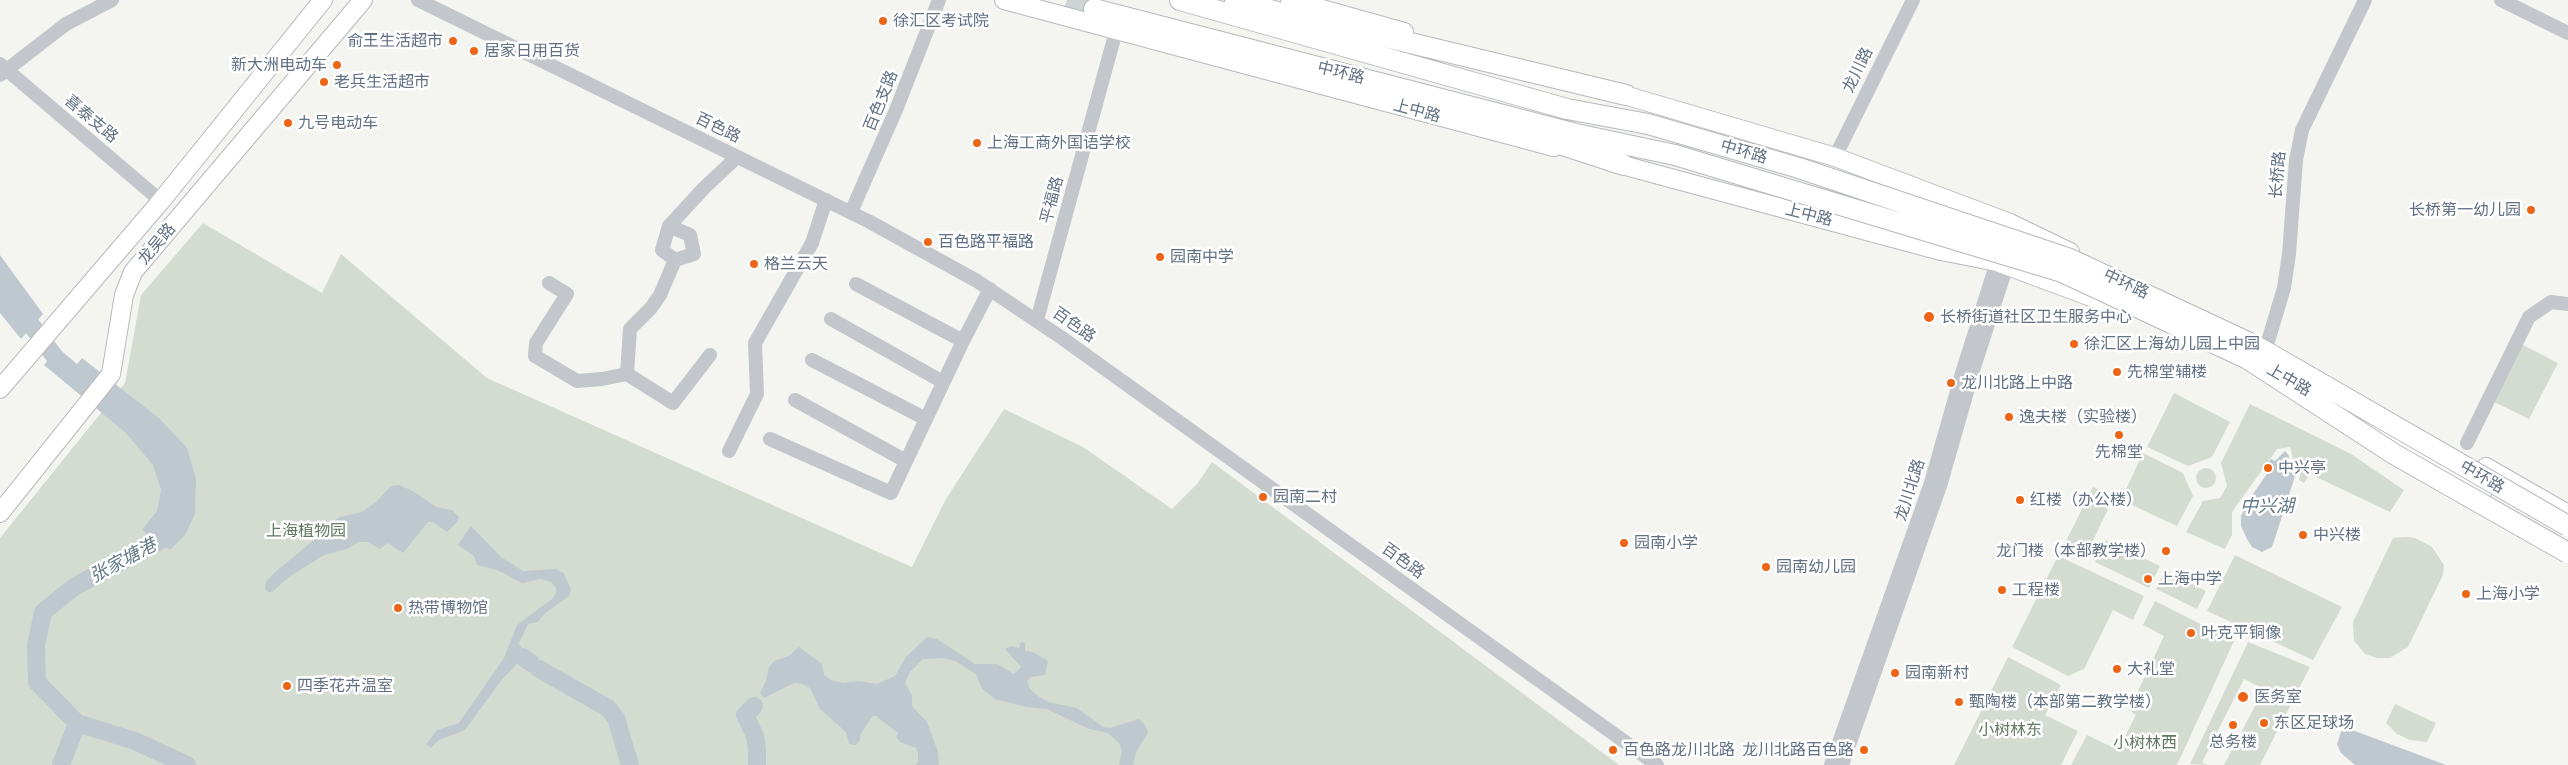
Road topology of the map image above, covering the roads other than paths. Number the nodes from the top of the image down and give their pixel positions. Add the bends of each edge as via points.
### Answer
1 (112, 0) edge
2 (323, 0) edge
3 (363, 0) edge
4 (418, 0) edge
5 (939, 0) edge
6 (1004, 0) edge
7 (1113, 0) tunnel mouth
8 (1180, 0) edge
9 (1235, 0) edge
10 (1290, 0) edge
11 (1913, 0) edge
12 (2365, 0) edge
13 (2502, 0) edge
14 (1260, 7) junction
15 (1094, 9) tunnel mouth
16 (1116, 31) junction
17 (2568, 32) edge
18 (2, 69) edge
19 (1626, 95) junction
20 (1508, 98) junction
21 (1464, 104) junction
22 (1835, 156) junction
23 (737, 157) junction
24 (1624, 166) junction
25 (826, 200) junction
26 (161, 201) junction
27 (851, 212) junction
28 (2015, 225) junction
29 (669, 226) junction
30 (675, 260) junction
31 (2002, 264) junction
32 (548, 283) dead end
33 (856, 284) dead end
34 (990, 289) junction
35 (2568, 304) edge
36 (831, 319) dead end
37 (1037, 320) junction
38 (963, 341) junction
39 (710, 355) dead end
40 (2264, 355) junction
41 (812, 360) dead end
42 (627, 374) junction
43 (943, 382) junction
44 (0, 389) edge
45 (795, 400) dead end
46 (926, 419) junction
47 (770, 439) dead end
48 (2466, 442) dead end
49 (729, 451) dead end
50 (906, 461) junction
51 (5, 507) edge
52 (2568, 514) edge
53 (2568, 526) edge
54 (2568, 543) edge
55 (2568, 553) edge
56 (1658, 765) edge
57 (1831, 765) edge
58 (1842, 765) edge

1 - 18 street via 66,24
2 - 26 main road, 龙吴路
3 - 51 main road, 龙吴路 via 133,272 124,295 111,374
4 - 23 street, 百色路
5 - 27 street, 百色支路
6 - 16 main road, 上中路
7 - 20 highway, 中环路
8 - 20 highway, 中环路
9 - 14 highway, 中环路
10 - 19 main road, 上中路
11 - 22 street, 龙川路
12 - 40 street, 长桥路 via 2302,130 2296,160 2287,269 2280,307
13 - 17 street
14 - 19 highway
14 - 20 highway, 中环路
15 - 21 highway, 中环路
16 - 24 main road, 上中路
16 - 37 street, 平福路
18 - 26 street, 喜泰支路
19 - 22 main road, 上中路
20 - 21 highway, 中环路
20 - 53 highway, 中环路, bridge via 1648,124 1799,168 2070,259 2256,346
20 - 55 highway, 中环路, bridge via 1676,156 2062,272 2248,360 2394,454
21 - 24 highway via 1509,127
22 - 28 main road, 上中路
23 - 25 street, 百色路
23 - 29 street
24 - 31 main road, 上中路 via 1941,251
25 - 27 street, 百色路
25 - 49 street via 812,243 755,343 757,394
26 - 44 main road, 龙吴路
27 - 34 street, 百色路 via 916,245
28 - 31 street, 龙川北路
28 - 40 main road, 上中路
29 - 30 street via 662,250
29 - 30 street via 690,235 694,254
30 - 42 street via 660,295 630,329
31 - 40 main road, 上中路 via 2239,350
31 - 57 street, 龙川北路 via 1963,370 1931,483
31 - 58 street, 龙川北路 via 1940,486
32 - 42 street via 566,294 536,344 535,356 577,381
33 - 38 street
34 - 37 street, 百色路
34 - 38 street
35 - 48 street via 2551,302 2529,318
36 - 43 street
37 - 56 street, 百色路
38 - 43 street
39 - 42 street via 673,403
40 - 52 main road, 上中路 via 2360,396
40 - 54 main road, 上中路
41 - 46 street
43 - 46 street
45 - 50 street
46 - 50 street
47 - 50 street via 891,493

